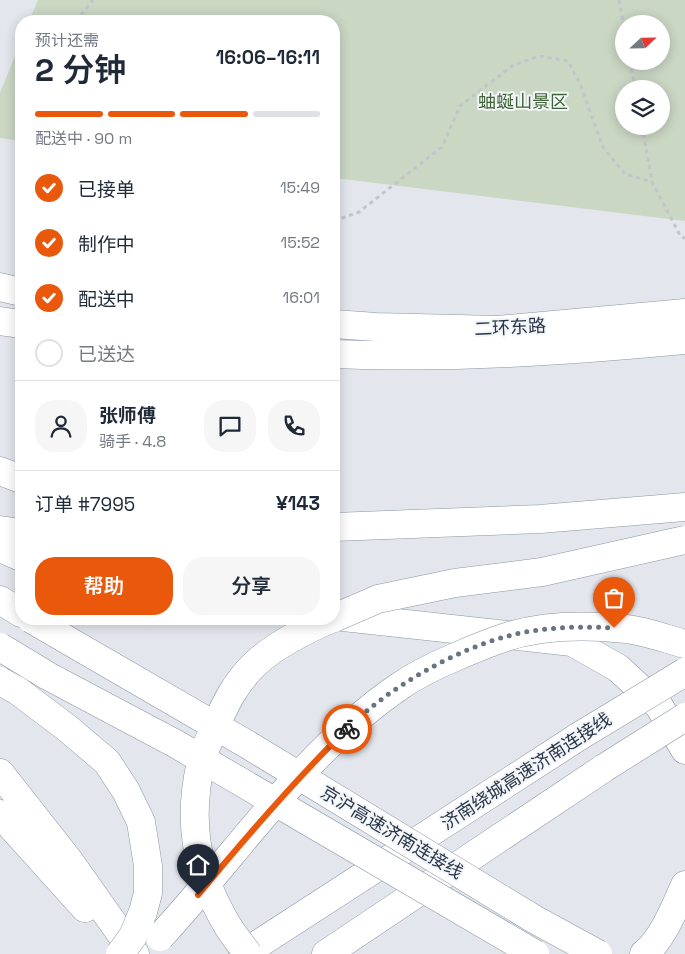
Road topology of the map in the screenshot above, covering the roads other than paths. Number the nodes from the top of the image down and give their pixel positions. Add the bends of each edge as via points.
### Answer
1 (0, 287) edge
2 (15, 291) edge
3 (685, 313) edge
4 (0, 321) edge
5 (15, 323) edge
6 (340, 324) edge
7 (685, 340) edge
8 (340, 354) edge
9 (0, 471) edge
10 (15, 477) edge
11 (685, 507) edge
12 (340, 527) edge
13 (0, 530) edge
14 (15, 532) edge
15 (685, 540) edge
16 (0, 548) edge
17 (15, 554) edge
18 (0, 600) edge
19 (15, 609) edge
20 (340, 614) edge
21 (340, 618) edge
22 (41, 625) edge
23 (316, 625) edge
24 (685, 644) edge
25 (0, 647) edge
26 (685, 672) edge
27 (0, 681) edge
28 (685, 717) edge
29 (685, 750) edge
30 (0, 773) edge
31 (0, 814) edge
32 (685, 885) edge
33 (120, 954) edge
34 (127, 954) edge
35 (135, 954) edge
36 (142, 954) edge
37 (243, 954) edge
38 (248, 954) edge
39 (326, 954) edge
40 (535, 954) edge
41 (598, 954) edge
42 (644, 954) edge

1 - 2 highway
3 - 6 highway, 二环东路 via 498,330
4 - 5 highway
7 - 8 highway, 二环东路 via 564,351
9 - 10 highway
11 - 12 highway via 540,519
13 - 14 highway
15 - 20 highway, bridge via 542,572 455,583 378,599
16 - 17 highway
18 - 19 highway
21 - 29 highway via 572,642 618,668 660,706
22 - 41 highway, 京沪高速济南连接线, bridge
23 - 38 highway, bridge via 272,651 235,686 202,758 195,803 198,858 226,924
24 - 36 highway, bridge via 629,629 585,626 508,636 435,666 397,688 352,724 314,761 264,815 187,908
25 - 40 highway, 京沪高速济南连接线, bridge via 176,744
26 - 37 highway, 济南绕城高速济南连接线, bridge via 578,737
27 - 33 highway, bridge via 67,728 107,762 126,790 141,822 148,866 148,893 133,936
28 - 39 highway, bridge
30 - 35 highway via 70,862
31 - 34 highway
32 - 42 highway via 668,921

